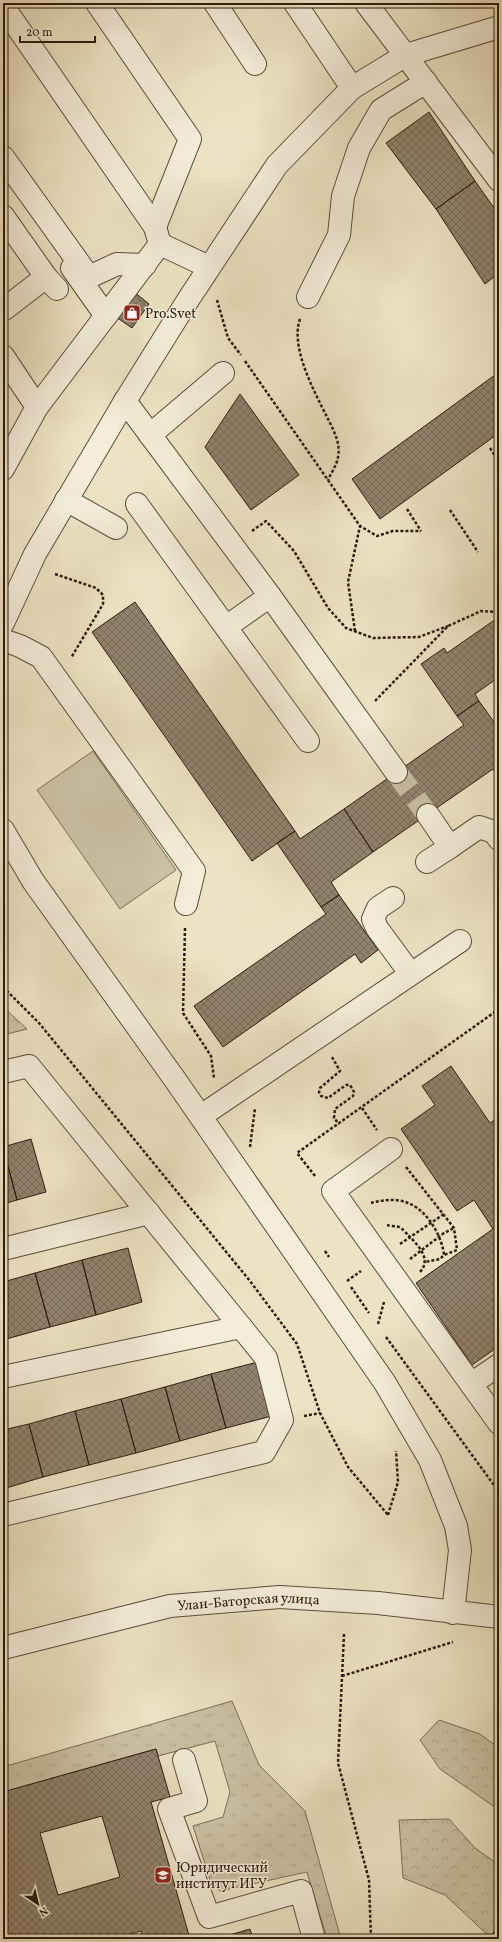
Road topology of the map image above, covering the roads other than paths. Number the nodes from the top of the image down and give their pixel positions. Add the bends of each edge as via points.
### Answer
1 (97, 3) edge
2 (214, 3) edge
3 (295, 3) edge
4 (366, 3) edge
5 (5, 9) dead end
6 (499, 27) edge
7 (406, 55) junction
8 (255, 64) dead end
9 (426, 82) junction
10 (352, 88) junction
11 (3, 158) edge
12 (3, 173) edge
13 (499, 180) edge
14 (3, 216) edge
15 (158, 235) junction
16 (145, 264) junction
17 (209, 267) junction
18 (308, 297) road end
19 (3, 310) edge
20 (106, 316) junction
21 (3, 356) edge
22 (223, 373) dead end
23 (3, 378) edge
24 (125, 401) junction
25 (35, 412) junction
26 (150, 435) junction
27 (3, 469) edge
28 (66, 500) junction
29 (137, 504) dead end
30 (116, 528) dead end
31 (270, 596) junction
32 (3, 623) edge
33 (226, 627) junction
34 (3, 640) edge
35 (308, 741) dead end
36 (396, 772) tunnel mouth
37 (428, 815) tunnel mouth
38 (3, 830) edge
39 (499, 839) edge
40 (450, 847) junction
41 (427, 862) dead end
42 (393, 898) dead end
43 (186, 904) road end
44 (460, 941) dead end
45 (410, 974) junction
46 (3, 1072) edge
47 (201, 1116) junction
48 (391, 1149) road end
49 (149, 1213) junction
50 (3, 1249) edge
51 (241, 1327) junction
52 (499, 1365) edge
53 (3, 1377) edge
54 (471, 1384) junction
55 (499, 1423) edge
56 (3, 1515) edge
57 (452, 1613) junction
58 (499, 1617) edge
59 (499, 1631) edge
60 (3, 1648) edge
61 (184, 1760) dead end
62 (314, 1939) edge

1 - 15 street via 190,139
2 - 8 street
3 - 10 street
4 - 7 street
5 - 15 street
6 - 7 street
7 - 9 street
7 - 10 street
9 - 13 street
9 - 18 street via 381,110 359,148 343,196 339,235
10 - 17 street via 277,165
11 - 16 street via 89,277 117,264
12 - 20 street
14 - 19 street via 52,283
15 - 16 street
15 - 17 street
16 - 20 street
17 - 24 street
20 - 25 street
21 - 25 street
22 - 26 street
23 - 25 street
24 - 26 street
24 - 28 street
25 - 27 street
26 - 31 street
28 - 30 street
28 - 32 street via 35,554
29 - 33 street
31 - 33 street
31 - 36 street
33 - 35 street
34 - 43 street via 41,657 194,871
37 - 40 street
38 - 47 street via 33,881
39 - 40 street via 494,832 479,827
40 - 41 street
42 - 45 street via 378,908 374,919 377,928
44 - 45 street
45 - 47 street
46 - 49 street via 29,1066
47 - 57 street via 385,1383 430,1460 456,1526 460,1550
48 - 54 street via 333,1191
49 - 50 street
49 - 51 street
51 - 53 street
51 - 56 street via 266,1358 282,1420 264,1452
52 - 54 street
54 - 55 street
57 - 58 street, Улан-Баторская улица
57 - 59 street
57 - 60 street, Улан-Баторская улица via 378,1603 280,1597 170,1606
61 - 62 street via 196,1801 169,1809 209,1917 301,1891

